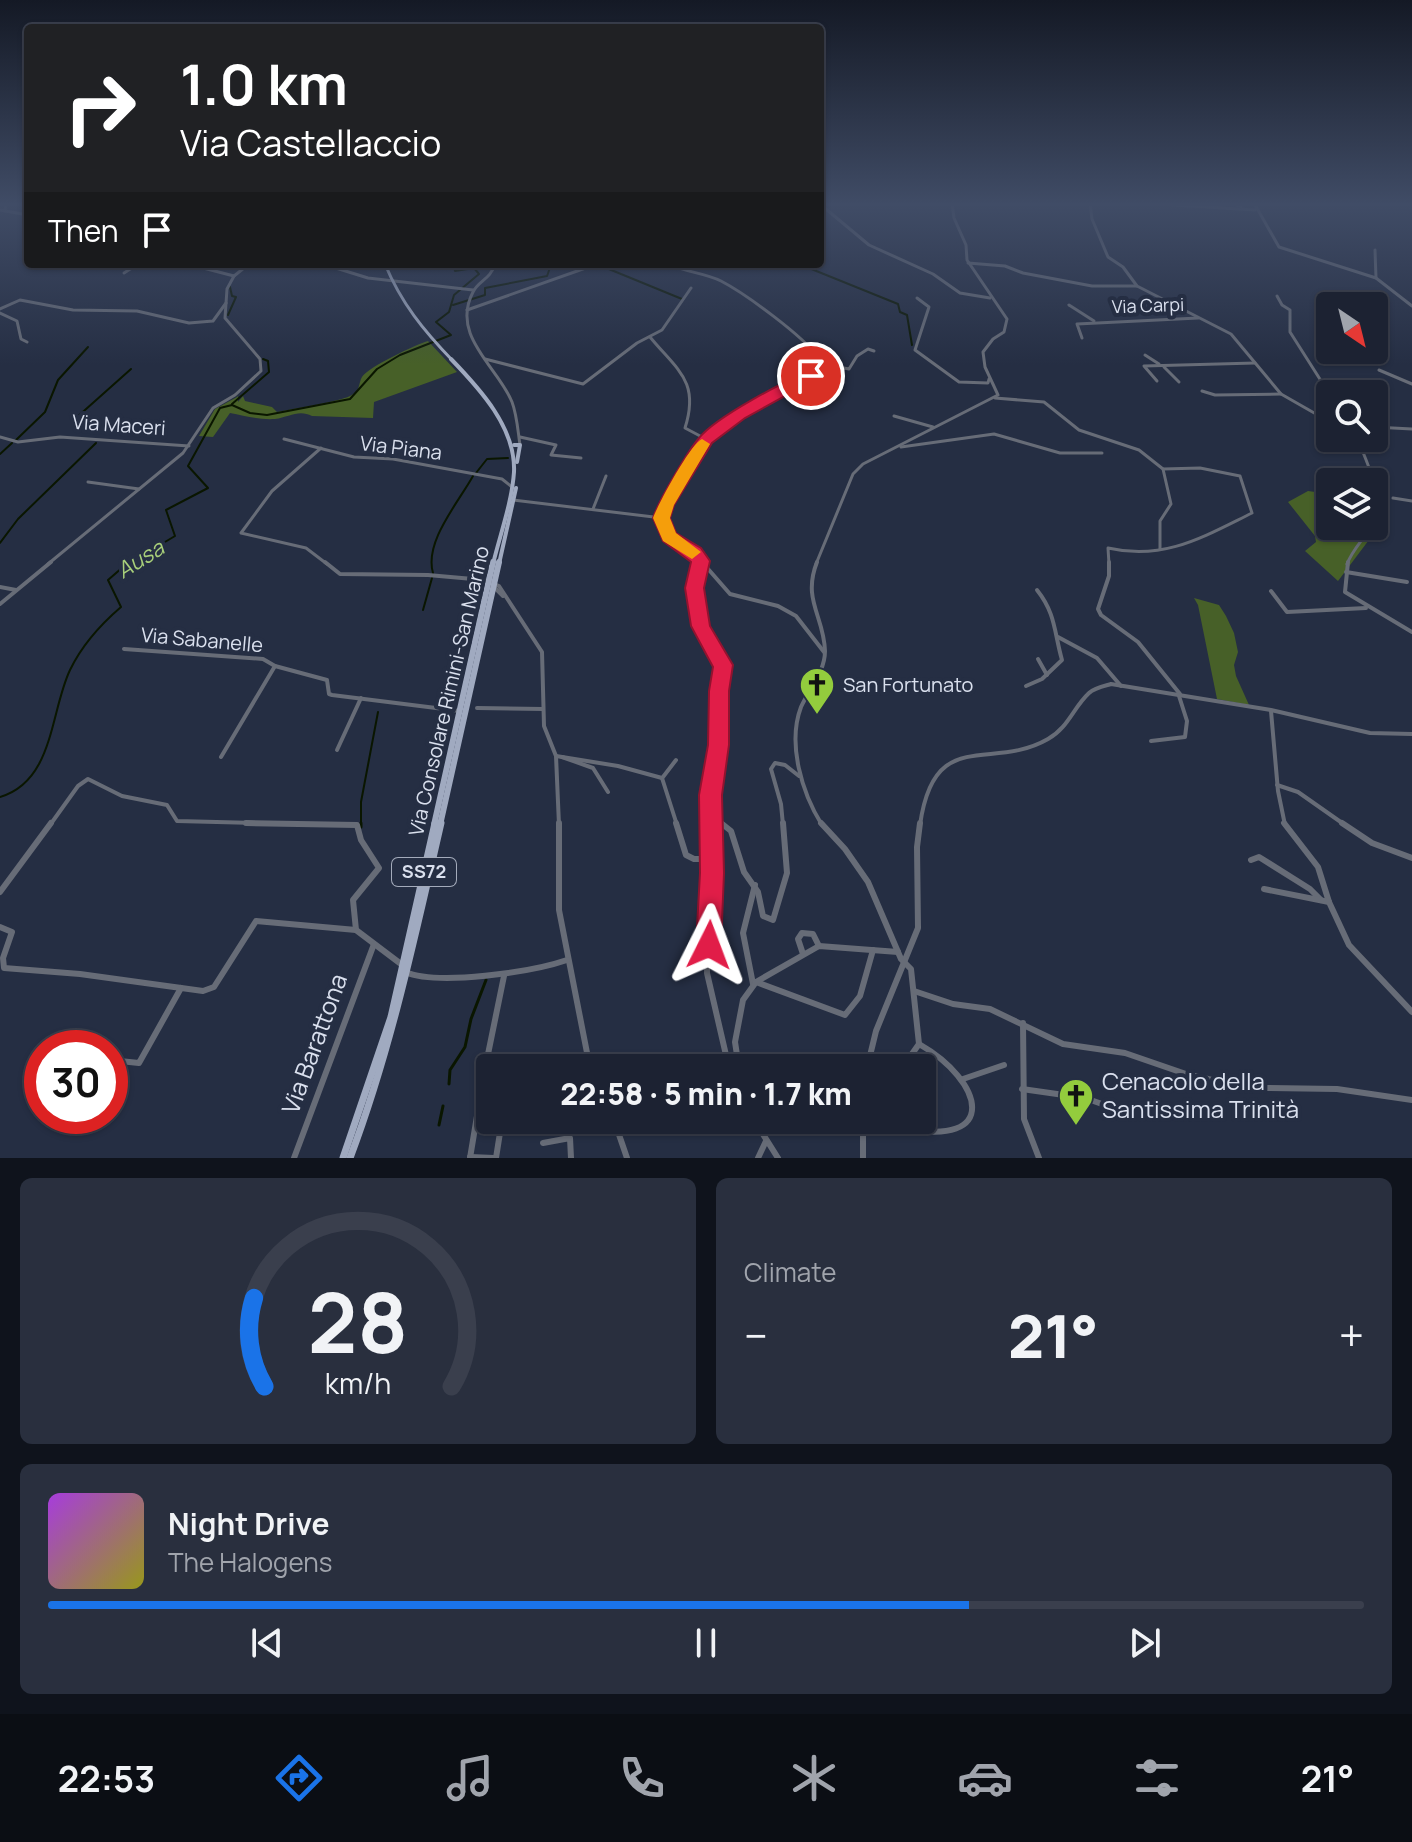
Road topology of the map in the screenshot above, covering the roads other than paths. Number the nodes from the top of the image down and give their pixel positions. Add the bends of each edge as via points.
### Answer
1 (896, 257) edge
2 (968, 257) edge
3 (1108, 257) edge
4 (1310, 257) edge
5 (1375, 257) edge
6 (968, 263) junction
7 (132, 268) edge
8 (203, 268) edge
9 (244, 268) edge
10 (336, 268) edge
11 (388, 268) edge
12 (494, 268) edge
13 (587, 268) edge
14 (675, 268) edge
15 (124, 273) dead end
16 (234, 276) junction
17 (1376, 278) junction
18 (391, 282) junction
19 (1137, 286) junction
20 (691, 288) dead end
21 (473, 290) junction
22 (1277, 296) dead end
23 (917, 298) dead end
24 (990, 298) junction
25 (226, 303) junction
26 (1412, 304) edge
27 (1069, 305) dead end
28 (467, 310) junction
29 (0, 311) edge
30 (1201, 318) junction
31 (1096, 322) junction
32 (650, 337) junction
33 (1082, 338) dead end
34 (27, 342) dead end
35 (436, 342) junction
36 (874, 351) dead end
37 (1145, 355) dead end
38 (485, 359) junction
39 (818, 363) junction
40 (1256, 363) junction
41 (1163, 366) junction
42 (1379, 370) dead end
43 (991, 378) junction
44 (1320, 380) edge
45 (1157, 381) dead end
46 (1179, 382) dead end
47 (1412, 384) edge
48 (1202, 391) dead end
49 (1281, 394) junction
50 (995, 398) junction
51 (1316, 414) edge
52 (894, 416) dead end
53 (935, 427) junction
54 (1388, 428) edge
55 (1412, 429) edge
56 (0, 437) edge
57 (520, 437) junction
58 (284, 439) dead end
59 (517, 445) junction
60 (701, 445) junction
61 (189, 446) junction
62 (321, 448) junction
63 (895, 448) junction
64 (1368, 452) edge
65 (1102, 453) dead end
66 (581, 458) dead end
67 (1378, 466) dead end
68 (1163, 469) junction
69 (606, 476) dead end
70 (88, 482) dead end
71 (512, 487) junction
72 (139, 489) junction
73 (1391, 491) dead end
74 (513, 500) junction
75 (1412, 501) edge
76 (593, 509) junction
77 (662, 518) junction
78 (1370, 543) dead end
79 (1160, 549) junction
80 (701, 561) junction
81 (1346, 572) junction
82 (1407, 582) dead end
83 (492, 583) junction
84 (0, 587) edge
85 (16, 590) junction
86 (1037, 590) dead end
87 (1271, 591) dead end
88 (506, 598) junction
89 (490, 602) junction
90 (0, 604) edge
91 (1367, 607) junction
92 (1412, 632) edge
93 (1056, 636) junction
94 (124, 649) dead end
95 (824, 654) junction
96 (1038, 659) dead end
97 (275, 666) junction
98 (1047, 675) junction
99 (1026, 686) dead end
100 (1121, 686) junction
101 (1180, 695) junction
102 (361, 698) junction
103 (477, 708) dead end
104 (543, 709) junction
105 (1271, 710) junction
106 (461, 711) junction
107 (1412, 734) edge
108 (1151, 741) dead end
109 (337, 750) dead end
110 (558, 755) junction
111 (221, 757) dead end
112 (676, 760) dead end
113 (662, 778) junction
114 (801, 778) junction
115 (1277, 785) junction
116 (608, 792) dead end
117 (710, 814) junction
118 (1412, 858) edge
119 (712, 859) junction
120 (1251, 860) dead end
121 (755, 885) junction
122 (1264, 889) dead end
123 (0, 892) edge
124 (1321, 900) junction
125 (1329, 902) junction
126 (0, 927) edge
127 (356, 930) junction
128 (374, 944) junction
129 (819, 946) junction
130 (873, 950) junction
131 (898, 952) junction
132 (803, 954) junction
133 (567, 960) junction
134 (903, 961) junction
135 (402, 965) junction
136 (406, 974) junction
137 (505, 975) junction
138 (755, 983) junction
139 (181, 988) junction
140 (914, 991) junction
141 (1412, 1012) edge
142 (1023, 1023) junction
143 (919, 1044) junction
144 (587, 1054) edge
145 (726, 1054) edge
146 (737, 1054) edge
147 (870, 1054) edge
148 (909, 1054) edge
149 (128, 1063) edge
150 (1004, 1065) dead end
151 (963, 1079) junction
152 (1022, 1089) junction
153 (1412, 1100) edge
154 (1119, 1110) dead end
155 (499, 1134) edge
156 (619, 1134) edge
157 (762, 1134) edge
158 (863, 1134) edge
159 (913, 1134) edge
160 (957, 1138) dead end
161 (766, 1141) junction
162 (944, 1141) dead end
163 (543, 1143) dead end
164 (470, 1157) edge
165 (294, 1158) edge
166 (343, 1158) edge
167 (350, 1158) edge
168 (495, 1158) edge
169 (571, 1158) edge
170 (627, 1158) edge
171 (758, 1158) edge
172 (778, 1158) edge
173 (863, 1158) edge
174 (1039, 1158) edge

1 - 24 street via 960,293
2 - 6 street
3 - 19 street, Via Carpi
4 - 17 street
5 - 17 street
6 - 19 street, Via Carpi via 1074,283
6 - 24 street
7 - 15 street
8 - 16 street
9 - 16 street
10 - 18 street
11 - 18 main road, Via Consolare Rimini-San Marino / SS72
12 - 21 street
13 - 28 street
14 - 39 street via 720,280 807,342 818,354
16 - 25 street
17 - 26 street
18 - 21 street
18 - 35 main road, Via Consolare Rimini-San Marino / SS72 via 401,303
19 - 30 street, Via Carpi
20 - 32 street via 662,330
21 - 28 street
22 - 44 street via 1290,310 1290,332
23 - 43 street via 929,307 915,350 959,382 988,383
24 - 43 street via 1007,316 1004,332 983,348
25 - 29 street via 213,321 196,324 137,311 73,310 20,300
25 - 61 street, Via Maceri via 226,321 262,367 235,395 213,408
27 - 31 street, Via Carpi
28 - 38 street via 475,348
29 - 34 street via 17,319 21,339
30 - 31 street, Via Carpi
30 - 40 street, Via Carpi via 1231,334
31 - 33 street, Via Carpi via 1077,324
32 - 38 street via 583,384
32 - 60 street via 691,386 693,409 685,429 702,437
35 - 59 main road, Via Consolare Rimini-San Marino / SS72 via 498,410
35 - 71 main road, Via Consolare Rimini-San Marino / SS72 via 501,421 512,448
36 - 39 street via 857,356 849,369
37 - 41 street
38 - 57 street via 512,402
39 - 60 street via 811,376 734,418
40 - 41 street
40 - 49 street, Via Carpi
41 - 45 street via 1143,367
41 - 46 street
42 - 47 street
43 - 50 street
48 - 49 street
49 - 51 street, Via Carpi
50 - 53 street
50 - 68 street via 1044,402 1079,430 1139,450
52 - 53 street
53 - 63 street
54 - 55 street
56 - 61 street, Via Maceri via 18,442 60,437
57 - 59 street
57 - 66 street via 556,445 551,455
58 - 62 street, Via Piana
59 - 74 main road, Via Consolare Rimini-San Marino / SS72
60 - 77 street
61 - 72 street, Via Maceri
62 - 71 street, Via Piana via 470,472 502,479
62 - 83 street via 272,491 241,533 306,548 340,574 428,575
63 - 65 street via 988,434 1048,452 1087,457
63 - 95 street via 853,474 809,582
64 - 67 street
68 - 79 street via 1171,504 1160,521
68 - 79 street via 1238,474 1252,513 1179,548
69 - 76 street
70 - 72 street
71 - 83 main road, Via Consolare Rimini-San Marino / SS72
72 - 85 street, Via Maceri
73 - 75 street via 1393,501
74 - 76 street
74 - 83 main road, Via Consolare Rimini-San Marino / SS72
76 - 77 street
77 - 80 street via 669,537
78 - 81 street
79 - 101 street via 1130,553 1108,548 1109,576 1098,609 1138,642
80 - 95 street via 730,594 796,616
80 - 117 street via 695,588 701,626 723,665
81 - 82 street
81 - 91 street via 1345,592
83 - 88 street
83 - 89 main road, Via Consolare Rimini-San Marino / SS72
83 - 106 main road, Via Consolare Rimini-San Marino / SS72
84 - 85 street
85 - 90 street, Via Maceri
86 - 93 street via 1049,605
87 - 91 street via 1287,612
88 - 89 street
88 - 104 street via 542,652
89 - 136 main road, Via Consolare Rimini-San Marino / SS72
91 - 92 street
93 - 98 street via 1062,660
93 - 100 street via 1097,658
94 - 97 street, Via Sabanelle via 263,659
95 - 114 street via 797,720
96 - 98 street
97 - 102 street, Via Sabanelle via 327,680 329,694
97 - 111 street, Via Sabanelle
98 - 99 street
100 - 101 street
100 - 134 street via 1094,688 1065,726 1040,743 965,756 945,767 925,797 919,821 920,911
101 - 105 street
101 - 108 street via 1185,737
102 - 106 street, Via Sabanelle
102 - 109 street
103 - 104 street, Via Consolare Rimini-San Marino
104 - 110 street via 544,726
105 - 107 street via 1370,733
105 - 115 street
106 - 135 main road, Via Consolare Rimini-San Marino / SS72
110 - 113 street
110 - 116 street via 593,768
110 - 133 street via 559,910
112 - 113 street
113 - 119 street via 686,855
114 - 121 street via 781,763 771,769 781,804 787,873 773,920 763,916
114 - 131 street via 817,818 868,882
115 - 118 street via 1298,792 1372,843
115 - 125 street via 1285,826 1318,867
117 - 119 street
117 - 121 street via 731,831 744,872
119 - 145 street via 707,973
120 - 124 street via 1259,857
121 - 138 street via 743,933
122 - 124 street
123 - 127 street via 88,779 122,796 167,805 177,821 357,825 379,868 353,900
124 - 125 street
125 - 141 street via 1349,945
126 - 139 street via 12,932 4,968
127 - 128 street
127 - 139 street via 256,921 214,987
128 - 135 street
128 - 165 street, Via Barattona
129 - 130 street
129 - 132 street
129 - 132 street via 813,934 802,933 798,939
130 - 131 street
130 - 138 street via 860,996 845,1015
131 - 134 street
132 - 138 street
133 - 137 street
133 - 144 street
134 - 140 street via 911,969
134 - 147 street
135 - 136 street
135 - 166 main road, Via Consolare Rimini-San Marino / SS72 via 381,1051
136 - 137 street
136 - 167 main road, Via Consolare Rimini-San Marino / SS72 via 387,1053
137 - 164 street
138 - 146 street via 743,1000
139 - 149 street via 139,1063
140 - 142 street via 990,1009
140 - 143 street
142 - 152 street
142 - 153 street via 1063,1044 1125,1053 1221,1082
143 - 148 street
143 - 151 street via 941,1056
150 - 151 street
151 - 160 street via 972,1101 971,1123
152 - 154 street via 1085,1098
152 - 174 street via 1024,1119
155 - 168 street
156 - 170 street
157 - 161 street
158 - 173 street
159 - 162 street
161 - 171 street
161 - 172 street
163 - 169 street via 570,1138
164 - 168 street

